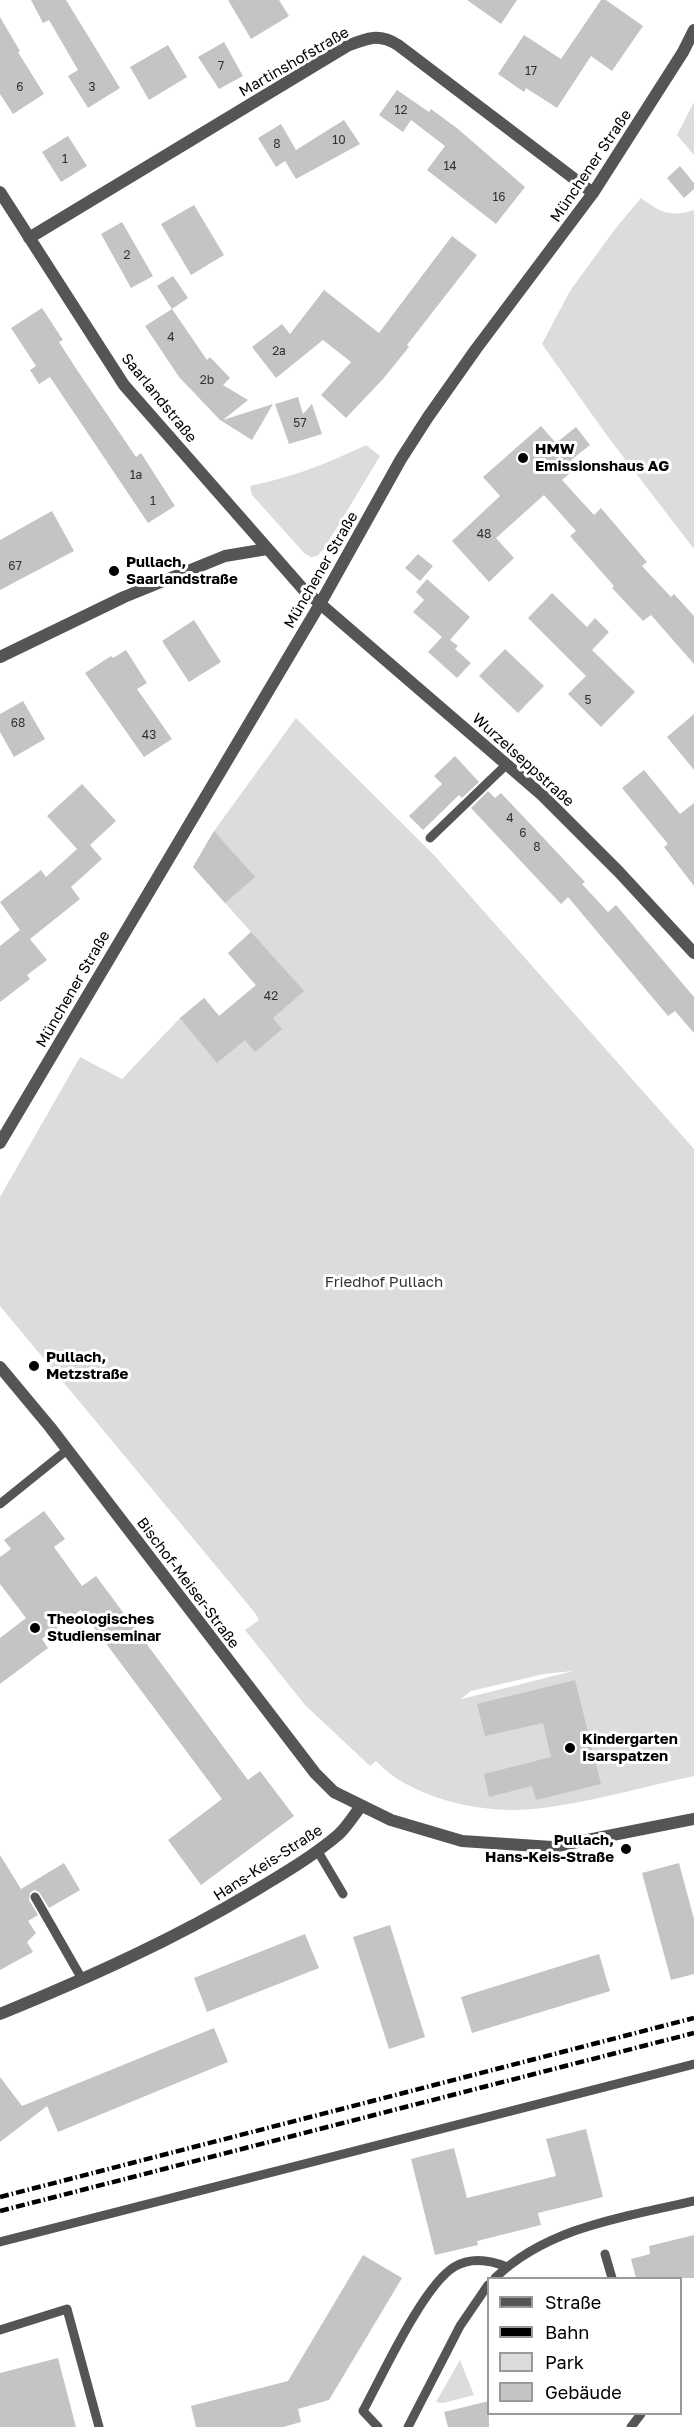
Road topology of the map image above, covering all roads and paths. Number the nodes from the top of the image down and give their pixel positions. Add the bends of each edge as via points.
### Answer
1 (694, 30) edge
2 (0, 192) edge
3 (593, 193) junction
4 (29, 238) junction
5 (267, 549) junction
6 (320, 604) junction
7 (0, 657) edge
8 (507, 764) junction
9 (430, 838) dead end
10 (694, 953) edge
11 (0, 1143) edge
12 (0, 1367) edge
13 (67, 1450) junction
14 (0, 1504) edge
15 (361, 1806) junction
16 (694, 1819) edge
17 (317, 1850) junction
18 (343, 1894) dead end
19 (35, 1897) dead end
20 (82, 1979) junction
21 (0, 2014) edge
22 (694, 2064) edge
23 (694, 2201) edge
24 (0, 2242) edge
25 (604, 2254) dead end
26 (507, 2267) junction
27 (496, 2277) edge
28 (612, 2277) edge
29 (487, 2288) edge
30 (0, 2331) edge
31 (640, 2415) edge
32 (99, 2427) edge
33 (378, 2427) edge
34 (408, 2427) edge
35 (631, 2427) edge

1 - 3 street, Münchener Straße
2 - 4 street, Saarlandstraße
3 - 4 street, Martinshofstraße via 398,45 387,38 370,37 347,46
3 - 6 street, Münchener Straße via 428,417
4 - 5 street, Saarlandstraße via 124,385
5 - 6 street, Saarlandstraße
5 - 7 street via 225,556 130,594
6 - 8 street, Wurzelseppstraße
6 - 11 street, Münchener Straße
8 - 9 lane
8 - 10 street, Wurzelseppstraße via 611,864
12 - 13 street, Bischof-Meiser-Straße
13 - 14 lane
13 - 15 street, Bischof-Meiser-Straße via 315,1773 334,1792
15 - 16 street via 391,1820 462,1840 539,1847 586,1842
15 - 17 street, Hans-Keis-Straße via 340,1833
17 - 18 lane
17 - 20 street, Hans-Keis-Straße via 289,1871 179,1934
19 - 20 lane
20 - 21 street, Hans-Keis-Straße
22 - 24 lane
23 - 26 lane via 580,2228 541,2245
25 - 28 lane
26 - 27 lane
26 - 33 lane via 489,2260 456,2266 431,2288 363,2411
29 - 34 lane via 460,2326
30 - 32 lane via 67,2309
31 - 35 lane

